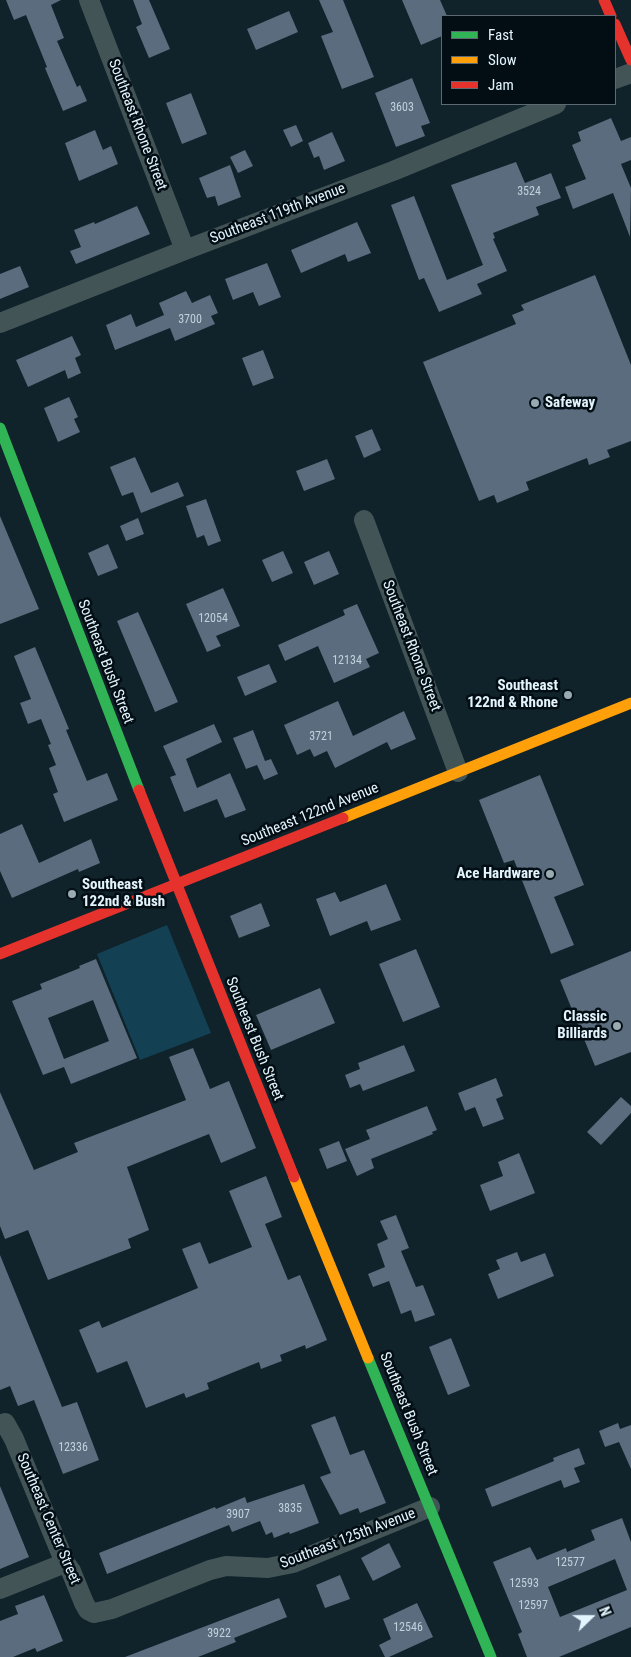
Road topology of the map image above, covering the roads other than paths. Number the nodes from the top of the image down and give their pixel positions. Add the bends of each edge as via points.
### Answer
1 (89, 0) edge
2 (616, 26) edge
3 (631, 60) edge
4 (631, 73) edge
5 (616, 79) edge
6 (554, 105) edge
7 (185, 250) junction
8 (0, 323) edge
9 (0, 428) edge
10 (364, 520) dead end
11 (631, 703) edge
12 (458, 772) junction
13 (176, 884) junction
14 (0, 954) edge
15 (2, 1424) edge
16 (430, 1507) junction
17 (65, 1563) junction
18 (0, 1590) edge
19 (94, 1613) joint
20 (492, 1657) edge

1 - 7 street, Southeast Rhone Street
2 - 3 street
4 - 5 street
6 - 7 street, Southeast 119th Avenue via 393,171
7 - 8 street, Southeast 119th Avenue
9 - 13 street, Southeast Bush Street
10 - 12 street, Southeast Rhone Street
11 - 12 street, Southeast 122nd Avenue
12 - 13 street, Southeast 122nd Avenue
13 - 14 street, Southeast 122nd Avenue
13 - 16 street, Southeast Bush Street
15 - 17 street, Southeast Center Street via 14,1439
16 - 19 street, Southeast 125th Avenue via 292,1563 268,1568 218,1568
16 - 20 street, Southeast Bush Street
17 - 18 street
17 - 19 street, Southeast Center Street via 88,1610

